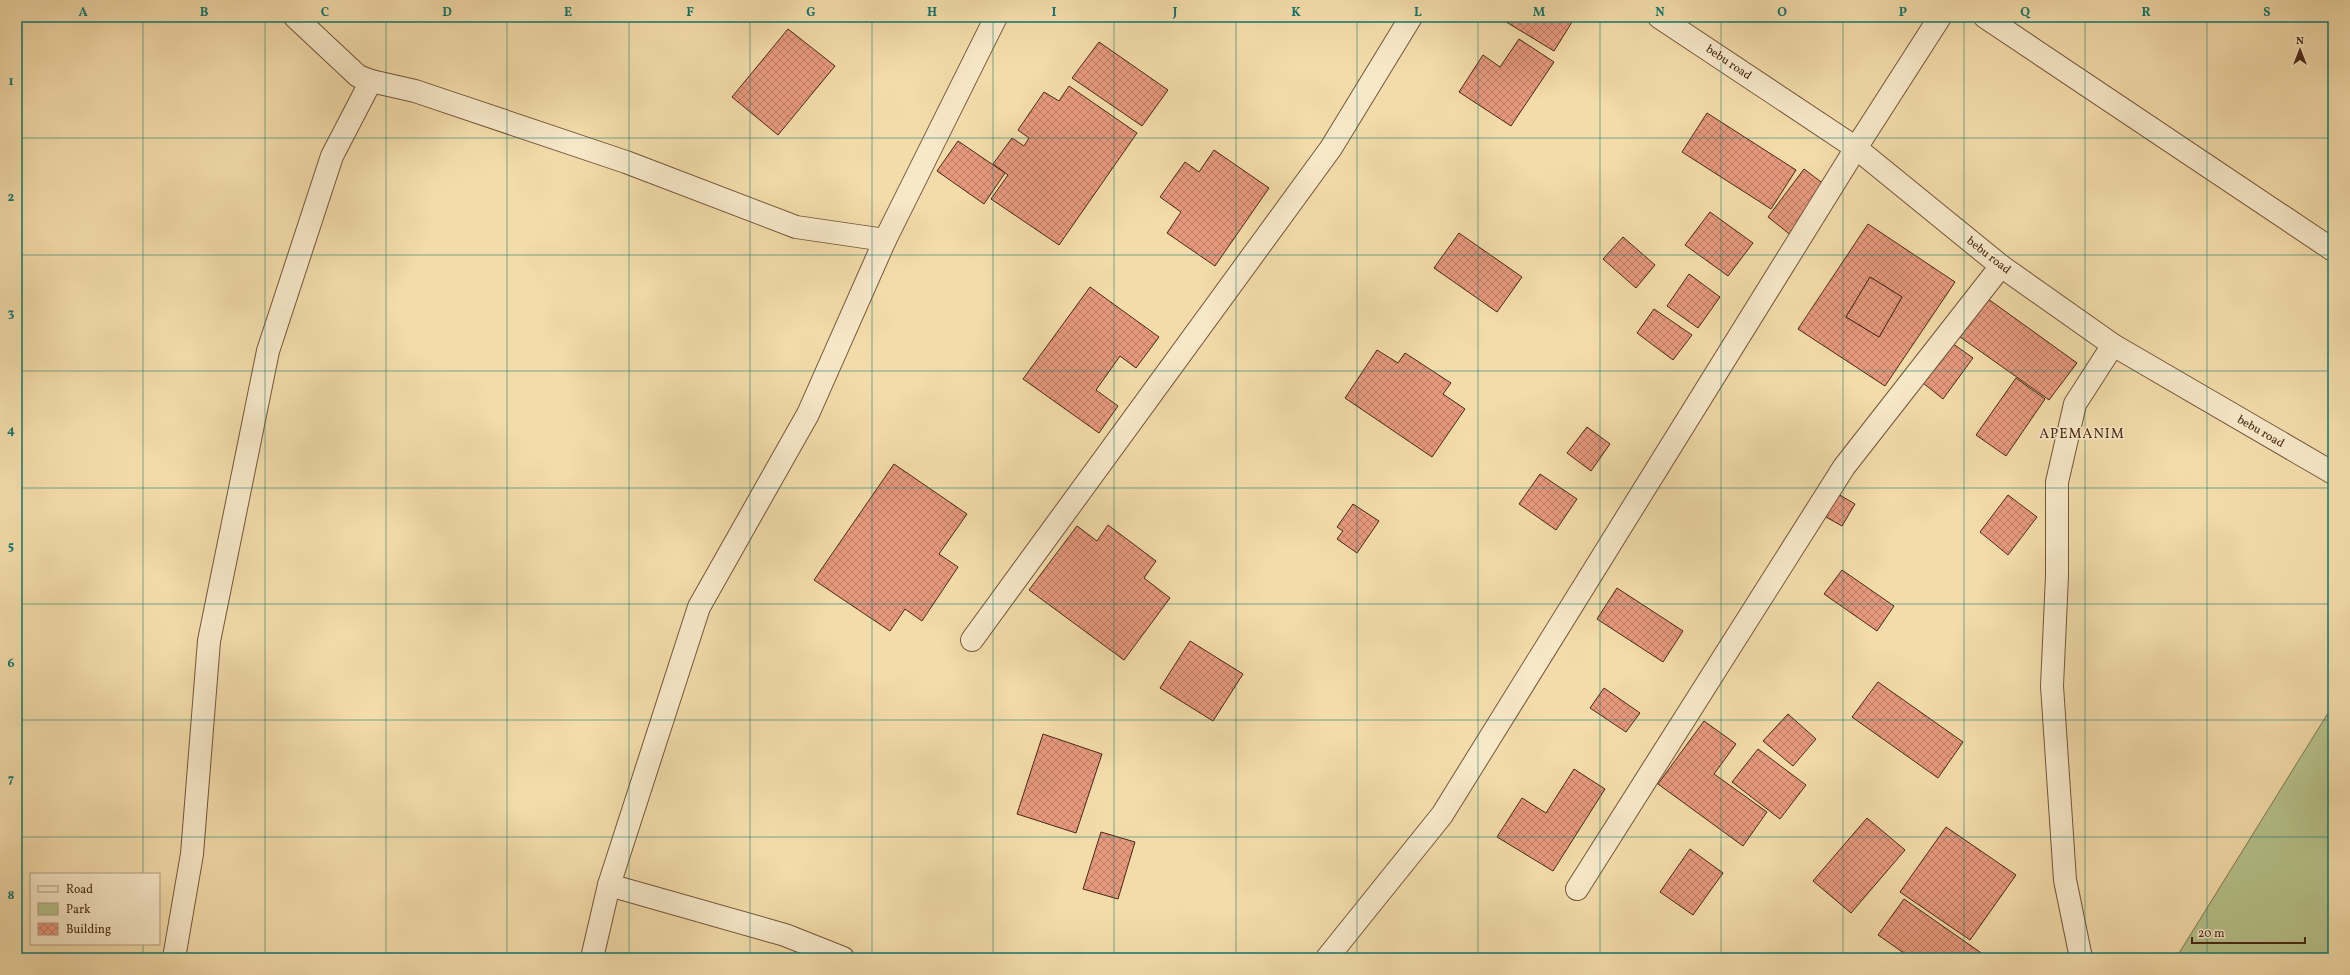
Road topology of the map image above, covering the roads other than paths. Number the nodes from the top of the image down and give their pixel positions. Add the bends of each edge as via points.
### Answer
1 (295, 17) edge
2 (996, 17) edge
3 (1411, 17) edge
4 (1659, 17) edge
5 (1940, 17) edge
6 (1985, 17) edge
7 (370, 81) junction
8 (1856, 148) junction
9 (886, 240) junction
10 (2333, 250) edge
11 (2001, 266) junction
12 (2113, 345) junction
13 (2333, 473) edge
14 (972, 640) dead end
15 (609, 885) junction
16 (1577, 890) dead end
17 (174, 958) edge
18 (592, 958) edge
19 (843, 958) edge
20 (1327, 958) edge
21 (2081, 958) edge

1 - 7 street via 358,76
2 - 9 street
3 - 14 street via 1331,148
4 - 8 street, bebu road
5 - 8 street
6 - 10 street
7 - 9 street via 415,91 618,159 796,227
7 - 17 street via 332,156 268,352 209,641 192,854
8 - 11 street, bebu road
8 - 20 street via 1442,815
9 - 15 street via 808,414 699,607
11 - 12 street, bebu road
11 - 16 street via 1844,467
12 - 13 street, bebu road
12 - 21 street via 2075,404 2057,482 2057,576 2052,686 2065,880
15 - 18 street
15 - 19 street via 785,935

